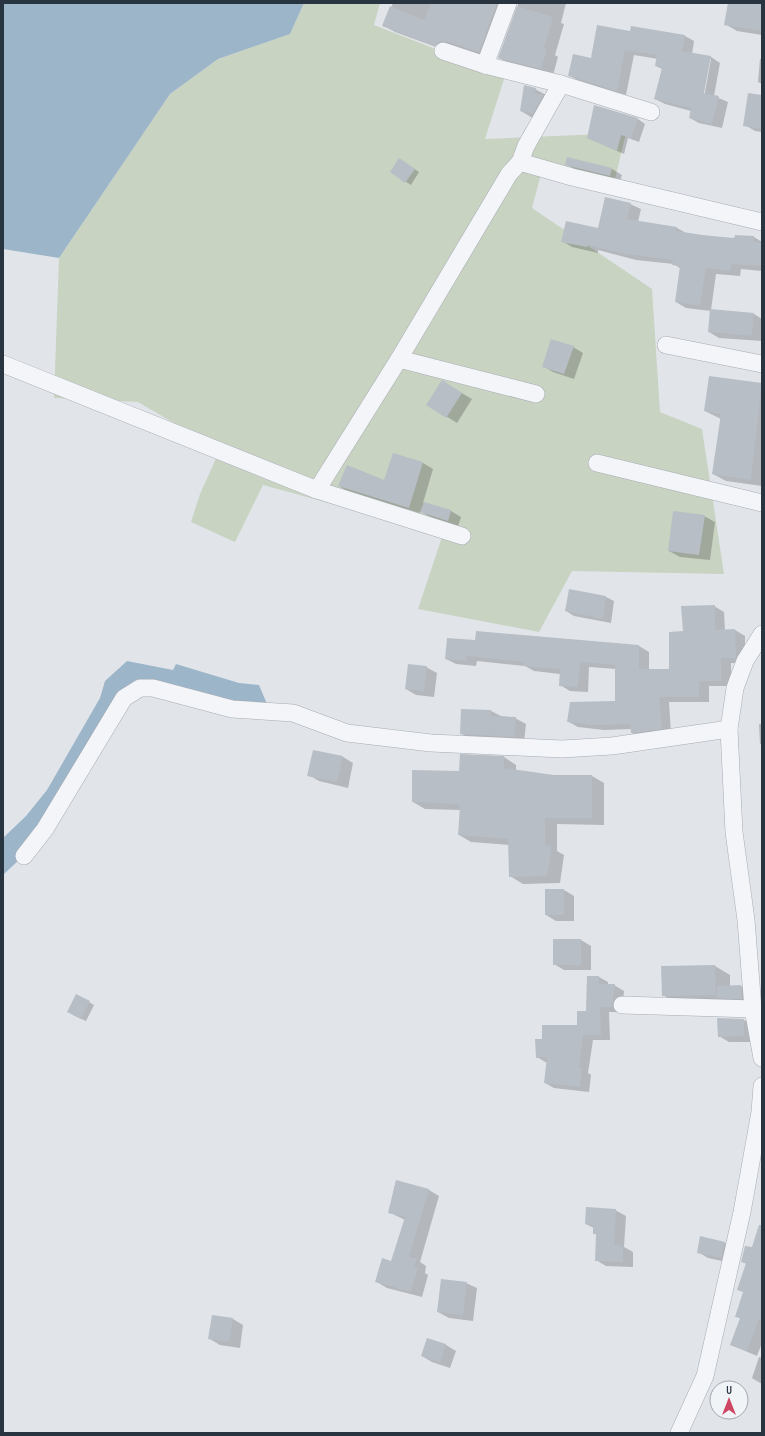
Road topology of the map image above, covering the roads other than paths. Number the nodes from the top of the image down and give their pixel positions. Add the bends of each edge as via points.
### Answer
1 (508, 3) edge
2 (443, 51) dead end
3 (485, 65) junction
4 (561, 84) junction
5 (651, 112) dead end
6 (520, 162) junction
7 (762, 222) edge
8 (666, 345) dead end
9 (399, 359) junction
10 (3, 364) edge
11 (762, 364) edge
12 (536, 394) dead end
13 (598, 463) dead end
14 (316, 490) junction
15 (762, 503) edge
16 (462, 536) dead end
17 (762, 634) edge
18 (745, 661) junction
19 (762, 663) edge
20 (730, 729) junction
21 (24, 856) dead end
22 (622, 1005) dead end
23 (753, 1009) junction
24 (762, 1058) edge
25 (762, 1086) edge
26 (679, 1433) edge

1 - 3 street
2 - 3 street
3 - 4 street
4 - 5 street
4 - 6 street via 526,146
6 - 7 street via 572,177
6 - 9 street via 509,174
8 - 11 street
9 - 12 street
9 - 14 street
10 - 14 street
13 - 15 street
14 - 16 street
17 - 18 street
18 - 19 street
18 - 20 street via 735,688
20 - 21 street via 612,746 562,749 431,743 348,732 293,713 232,709 153,688 140,688 124,698 45,829
20 - 23 street via 734,832 746,920
22 - 23 street
23 - 24 street
25 - 26 street via 760,1112 742,1212 705,1376

